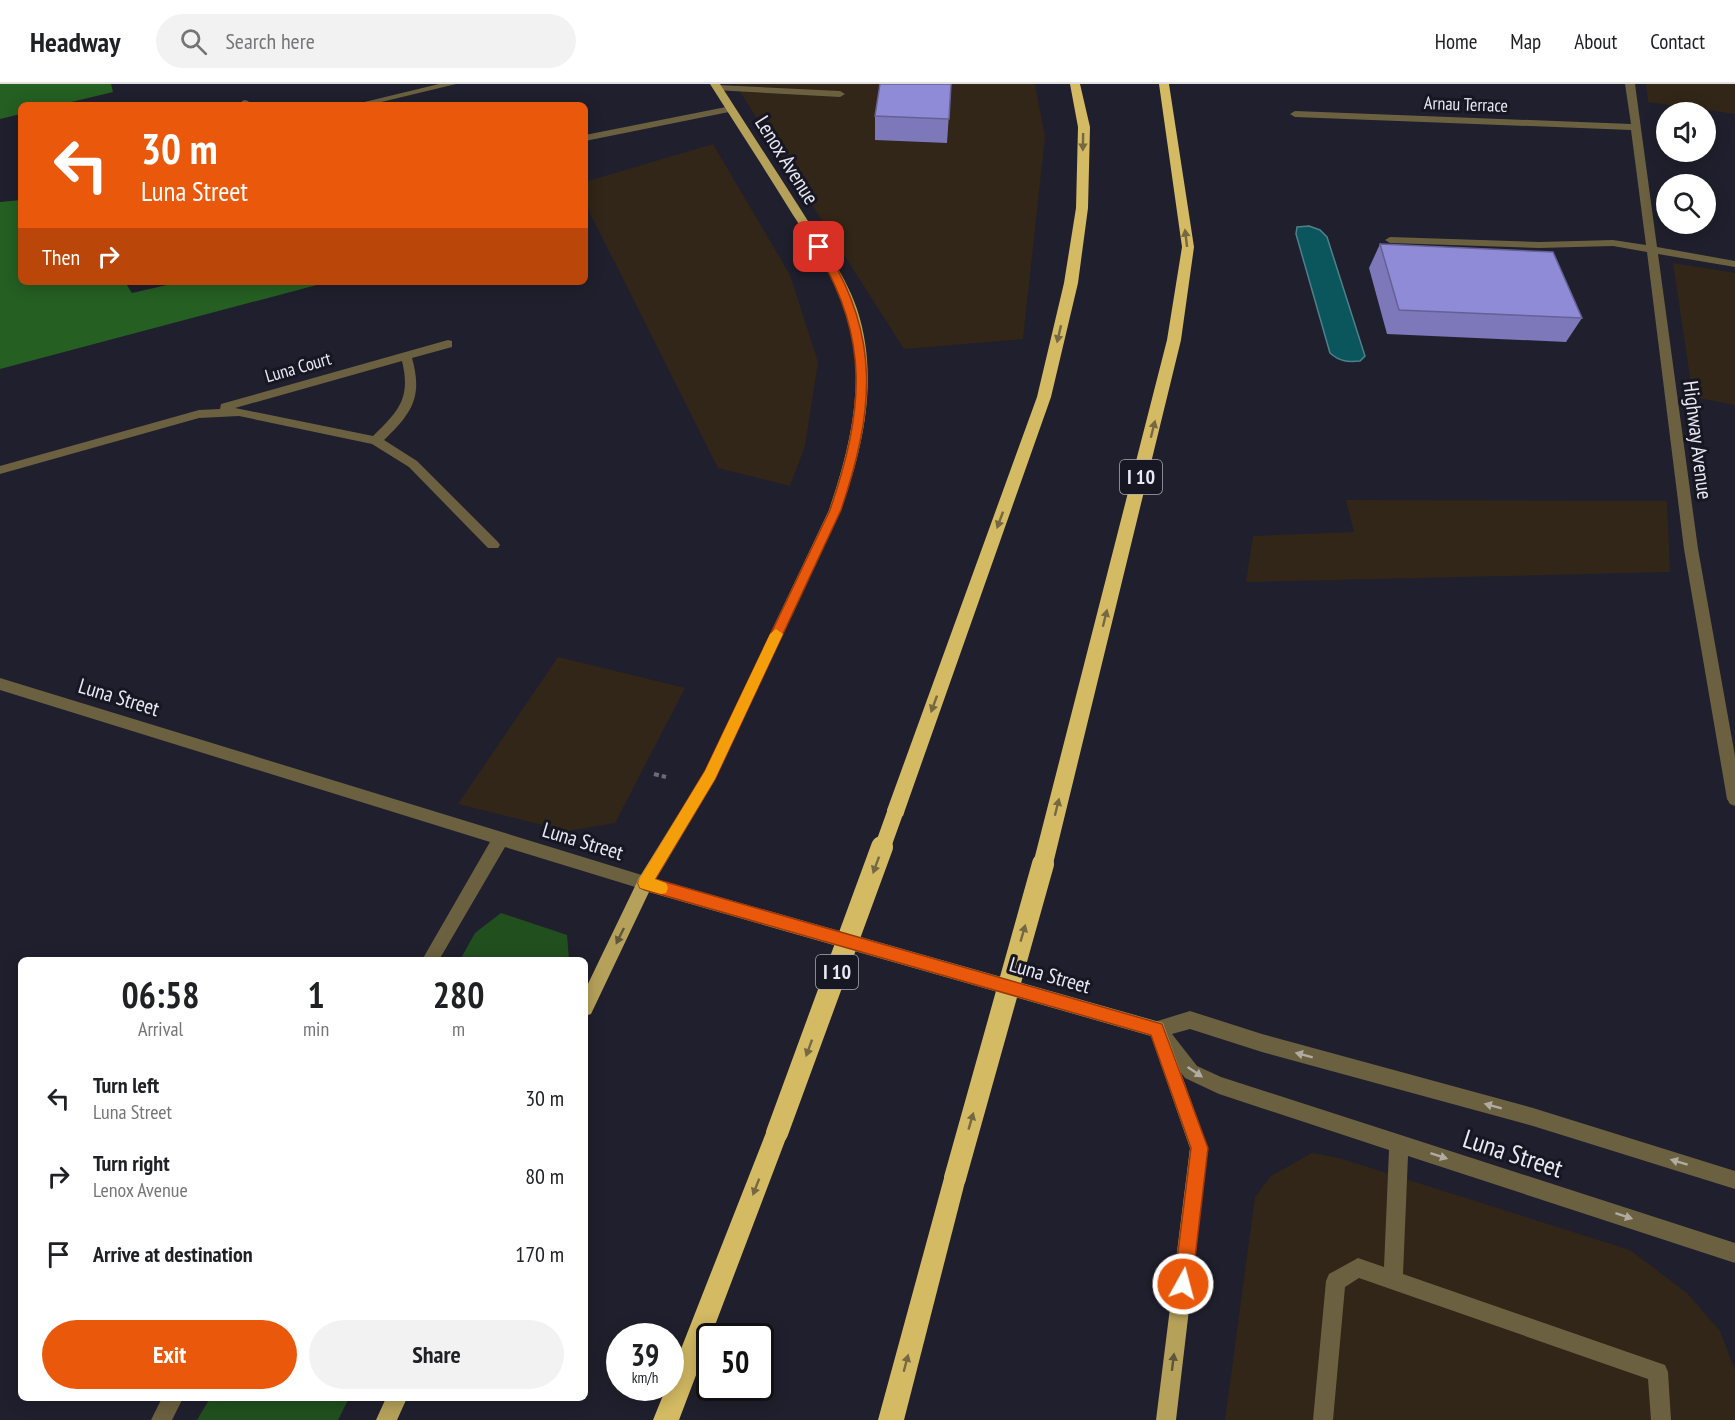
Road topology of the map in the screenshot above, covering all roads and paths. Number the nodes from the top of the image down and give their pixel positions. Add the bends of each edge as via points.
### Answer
1 (451, 84) edge
2 (1075, 84) edge
3 (1164, 84) edge
4 (1630, 84) edge
5 (717, 86) edge
6 (840, 94) dead end
7 (370, 102) edge
8 (731, 109) junction
9 (1295, 114) dead end
10 (1636, 127) junction
11 (588, 137) edge
12 (1389, 240) dead end
13 (1653, 250) junction
14 (1735, 264) edge
15 (448, 344) dead end
16 (406, 356) junction
17 (199, 414) junction
18 (376, 441) junction
19 (0, 470) edge
20 (493, 545) dead end
21 (0, 684) edge
22 (654, 774) dead end
23 (666, 777) dead end
24 (1735, 798) edge
25 (501, 839) junction
26 (645, 883) junction
27 (432, 957) edge
28 (588, 1002) edge
29 (1157, 1029) junction
30 (1399, 1143) junction
31 (1735, 1180) edge
32 (1735, 1253) edge
33 (1393, 1282) junction
34 (171, 1401) edge
35 (396, 1401) edge
36 (160, 1420) edge
37 (386, 1420) edge
38 (666, 1420) edge
39 (891, 1420) edge
40 (1166, 1420) edge
41 (1323, 1420) edge
42 (1661, 1420) edge

1 - 7 street
2 -> 38 highway, I 10, bridge via 1084,127 1083,208 1071,284 1044,397 777,1133
39 -> 3 highway, I 10, bridge via 1043,864 1174,340 1188,247
4 - 10 street, Highway Avenue
5 - 6 street
5 - 8 main road, Lenox Avenue
8 - 11 street
8 - 26 main road, Lenox Avenue via 832,267 851,309 862,378 860,418 836,510 710,775
9 - 10 street, Arnau Terrace
10 - 13 street, Highway Avenue
12 - 13 street via 1613,243
13 - 14 street
13 - 24 street, Highway Avenue via 1691,549
15 - 16 street, Luna Court
16 - 17 street, Luna Court
16 - 18 street via 413,393 401,417
17 - 18 street, Luna Court via 239,411
17 - 19 street, Luna Court
18 - 20 street, Luna Court via 413,464
21 - 25 street, Luna Street
22 - 23 path
25 - 26 street, Luna Street
25 - 27 street
26 -> 28 main road, Lenox Avenue
26 - 29 main road, Luna Street
29 -> 30 street, Luna Street via 1191,1072 1219,1085
31 -> 29 street, Luna Street via 1533,1116 1190,1020
40 -> 29 main road via 1199,1148
30 -> 32 street, Luna Street
30 - 33 street
33 - 41 street via 1358,1268 1336,1281
33 - 42 street via 1658,1372
34 - 36 street
35 - 37 main road

